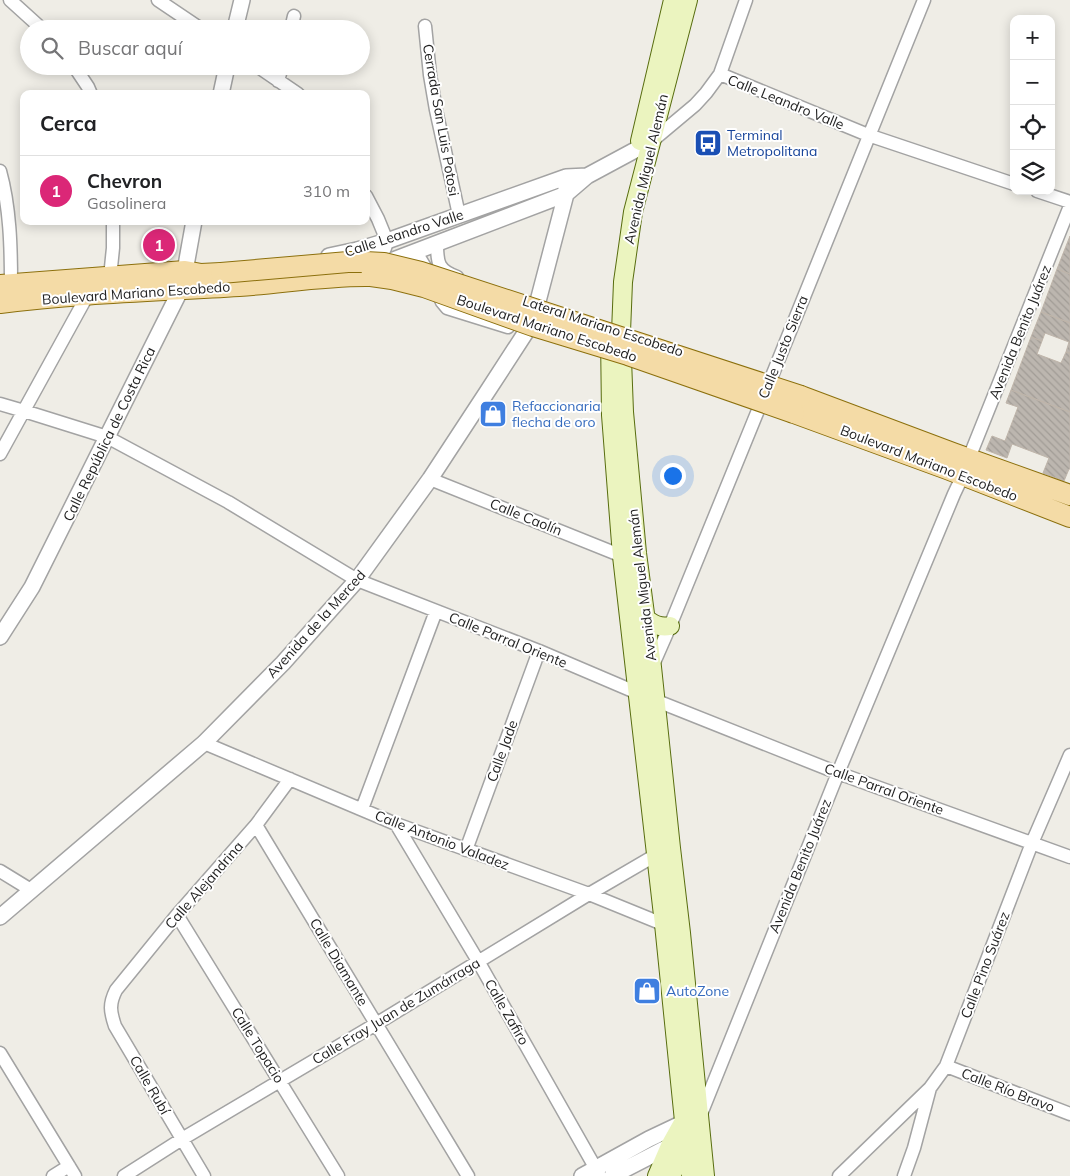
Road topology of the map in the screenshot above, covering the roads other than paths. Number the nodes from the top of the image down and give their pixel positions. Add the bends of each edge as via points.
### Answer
1 (10, 0) edge
2 (158, 0) edge
3 (242, 0) edge
4 (672, 0) edge
5 (688, 0) edge
6 (746, 0) edge
7 (924, 0) edge
8 (32, 20) edge
9 (188, 20) edge
10 (238, 20) edge
11 (424, 26) dead end
12 (720, 74) junction
13 (80, 75) edge
14 (225, 75) edge
15 (270, 75) edge
16 (280, 75) edge
17 (278, 81) junction
18 (89, 90) edge
19 (222, 90) edge
20 (292, 90) edge
21 (868, 135) junction
22 (645, 145) junction
23 (0, 172) edge
24 (587, 176) junction
25 (566, 177) junction
26 (1010, 183) edge
27 (566, 194) junction
28 (1047, 195) edge
29 (370, 204) edge
30 (1070, 204) edge
31 (458, 215) junction
32 (113, 225) edge
33 (193, 225) edge
34 (386, 241) junction
35 (437, 244) junction
36 (416, 252) junction
37 (361, 276) junction
38 (110, 277) junction
39 (183, 280) junction
40 (6, 284) edge
41 (87, 296) junction
42 (0, 303) edge
43 (537, 305) junction
44 (616, 330) junction
45 (526, 332) junction
46 (616, 361) junction
47 (770, 381) junction
48 (792, 403) junction
49 (0, 404) edge
50 (758, 408) junction
51 (24, 411) junction
52 (107, 437) junction
53 (0, 454) edge
54 (962, 462) junction
55 (430, 479) junction
56 (1070, 495) edge
57 (1070, 517) edge
58 (622, 556) junction
59 (357, 580) junction
60 (436, 611) junction
61 (645, 618) junction
62 (670, 626) junction
63 (0, 637) edge
64 (539, 651) junction
65 (652, 667) junction
66 (638, 693) junction
67 (655, 700) junction
68 (204, 743) junction
69 (1070, 755) edge
70 (838, 773) junction
71 (290, 779) junction
72 (362, 809) junction
73 (256, 824) junction
74 (396, 824) junction
75 (1032, 843) junction
76 (466, 850) junction
77 (663, 851) junction
78 (1070, 857) edge
79 (0, 871) edge
80 (31, 890) junction
81 (588, 894) junction
82 (177, 915) junction
83 (0, 917) edge
84 (664, 924) junction
85 (681, 933) junction
86 (478, 961) junction
87 (116, 990) joint
88 (376, 1024) junction
89 (0, 1053) edge
90 (946, 1066) junction
91 (280, 1081) junction
92 (930, 1088) junction
93 (1070, 1114) edge
94 (691, 1120) junction
95 (182, 1139) junction
96 (695, 1140) junction
97 (670, 1146) junction
98 (72, 1171) edge
99 (598, 1172) edge
100 (53, 1176) edge
101 (124, 1176) edge
102 (204, 1176) edge
103 (338, 1176) edge
104 (468, 1176) edge
105 (582, 1176) edge
106 (612, 1176) edge
107 (657, 1176) edge
108 (671, 1176) edge
109 (691, 1176) edge
110 (705, 1176) edge
111 (839, 1176) edge
112 (904, 1176) edge

1 - 8 street
2 - 9 street
3 - 10 street
4 - 22 main road, Avenida Miguel Alemán
5 - 22 main road, Avenida Miguel Alemán
6 - 12 street
7 - 21 street, Calle Justo Sierra
11 - 31 street, Cerrada San Luis Potosi via 436,110
12 - 21 street, Calle Leandro Valle
12 - 22 street, Calle Leandro Valle via 696,105
13 - 18 street
14 - 19 street
15 - 17 street
16 - 17 street
17 - 20 street
21 - 26 street, Calle Leandro Valle
21 - 47 street, Calle Justo Sierra
22 - 24 street, Calle Leandro Valle
22 - 44 main road, Avenida Miguel Alemán
23 - 40 street via 11,245
24 - 25 street, Calle Leandro Valle
24 - 27 street, Calle Leandro Valle
25 - 27 street, Avenida de la Merced
25 - 31 street, Calle Leandro Valle
27 - 35 street, Calle Leandro Valle
27 - 43 street, Avenida de la Merced
28 - 30 street
29 - 34 street
30 - 54 street, Avenida Benito Juárez
31 - 34 street, Calle Leandro Valle
32 - 38 street
33 - 39 street, Calle República de Costa Rica
34 - 37 street via 380,258
34 - 39 street, Calle Leandro Valle via 309,260 202,268
35 - 36 street, Calle Leandro Valle
35 - 43 street, Lateral Mariano Escobedo via 438,261 450,274
36 - 37 street, Calle Leandro Valle
36 - 45 street, Lateral Mariano Escobedo via 447,308
37 - 39 main road, Boulevard Mariano Escobedo via 240,286
37 - 48 main road, Boulevard Mariano Escobedo, bridge via 424,287 533,326
38 - 39 main road, Boulevard Mariano Escobedo
38 - 40 main road, Boulevard Mariano Escobedo
39 - 41 main road, Boulevard Mariano Escobedo
39 - 48 main road, Boulevard Mariano Escobedo, bridge via 201,274 384,262
39 - 52 street, Calle República de Costa Rica
41 - 42 main road, Boulevard Mariano Escobedo
41 - 51 street
43 - 44 street, Lateral Mariano Escobedo
43 - 45 street, Avenida de la Merced
44 - 46 main road, Avenida Miguel Alemán
44 - 47 street, Lateral Mariano Escobedo
45 - 46 street, Lateral Mariano Escobedo
45 - 55 street, Avenida de la Merced
46 - 50 street, Lateral Mariano Escobedo
46 - 58 main road, Avenida Miguel Alemán via 611,415
46 - 61 main road, Avenida Miguel Alemán
47 - 48 street, Lateral Mariano Escobedo
47 - 50 street, Calle Justo Sierra
48 - 50 street, Lateral Mariano Escobedo
48 - 54 main road, Boulevard Mariano Escobedo
48 - 54 street, Lateral Mariano Escobedo via 939,441
49 - 51 street, Calle Parral Oriente
50 - 62 street, Calle Justo Sierra
51 - 52 street, Calle Parral Oriente
51 - 53 street
52 - 59 street, Calle Parral Oriente via 228,502
52 - 63 street, Calle República de Costa Rica via 32,587
54 - 56 main road, Boulevard Mariano Escobedo
54 - 57 main road, Boulevard Mariano Escobedo
54 - 70 street, Avenida Benito Juárez via 954,494
55 - 58 street, Calle Caolín
55 - 59 street, Avenida de la Merced
58 - 66 main road, Avenida Miguel Alemán
59 - 60 street, Calle Parral Oriente
59 - 68 street, Avenida de la Merced via 283,663
60 - 64 street, Calle Parral Oriente
60 - 72 street
61 - 62 main road via 662,627
61 - 65 main road, Avenida Miguel Alemán
62 - 65 street, Calle Justo Sierra
64 - 66 street, Calle Parral Oriente
64 - 76 street, Calle Jade
65 - 66 street, Calle Justo Sierra
65 - 67 main road, Avenida Miguel Alemán
66 - 67 street, Calle Parral Oriente
66 - 77 main road, Avenida Miguel Alemán
67 - 70 street, Calle Parral Oriente
67 - 77 main road, Avenida Miguel Alemán
68 - 71 street, Calle Antonio Valadez
68 - 80 street, Avenida de la Merced
69 - 75 street, Calle Pino Suárez
70 - 75 street, Calle Parral Oriente
70 - 94 street, Avenida Benito Juárez
71 - 72 street, Calle Antonio Valadez
71 - 73 street, Calle Alejandrina
72 - 74 street, Calle Antonio Valadez
73 - 82 street, Calle Alejandrina
73 - 88 street, Calle Diamante
74 - 76 street, Calle Antonio Valadez
74 - 86 street, Calle Zafiro
75 - 78 street, Calle Parral Oriente
75 - 90 street, Calle Pino Suárez
76 - 81 street, Calle Antonio Valadez
77 - 81 street, Calle Fray Juan de Zumárraga
77 - 84 main road, Avenida Miguel Alemán
77 - 85 main road, Avenida Miguel Alemán
79 - 80 street
80 - 83 street, Avenida de la Merced
81 - 84 street, Calle Antonio Valadez
81 - 86 street, Calle Fray Juan de Zumárraga
82 - 87 street, Calle Alejandrina
82 - 91 street, Calle Topacio
84 - 85 street, Calle Antonio Valadez
84 - 94 main road, Avenida Miguel Alemán
85 - 94 main road, Avenida Miguel Alemán
86 - 88 street, Calle Fray Juan de Zumárraga
86 - 99 street, Calle Zafiro
87 - 95 street, Calle Rubí via 110,1007 115,1026
88 - 91 street, Calle Fray Juan de Zumárraga
88 - 104 street, Calle Diamante
89 - 98 street
90 - 92 street, Calle Pino Suárez
90 - 93 street, Calle Río Bravo
91 - 95 street, Calle Fray Juan de Zumárraga
91 - 103 street, Calle Topacio
92 - 111 street
92 - 112 street, Calle Pino Suárez
94 - 96 main road, Avenida Miguel Alemán
94 - 97 main road
94 - 99 street
95 - 101 street, Calle Fray Juan de Zumárraga
95 - 102 street, Calle Rubí
96 - 97 street
96 - 108 main road
96 - 109 main road, Avenida Miguel Alemán
96 - 110 main road, Avenida Miguel Alemán
97 - 106 street
97 - 107 main road
98 - 100 street
99 - 105 street

